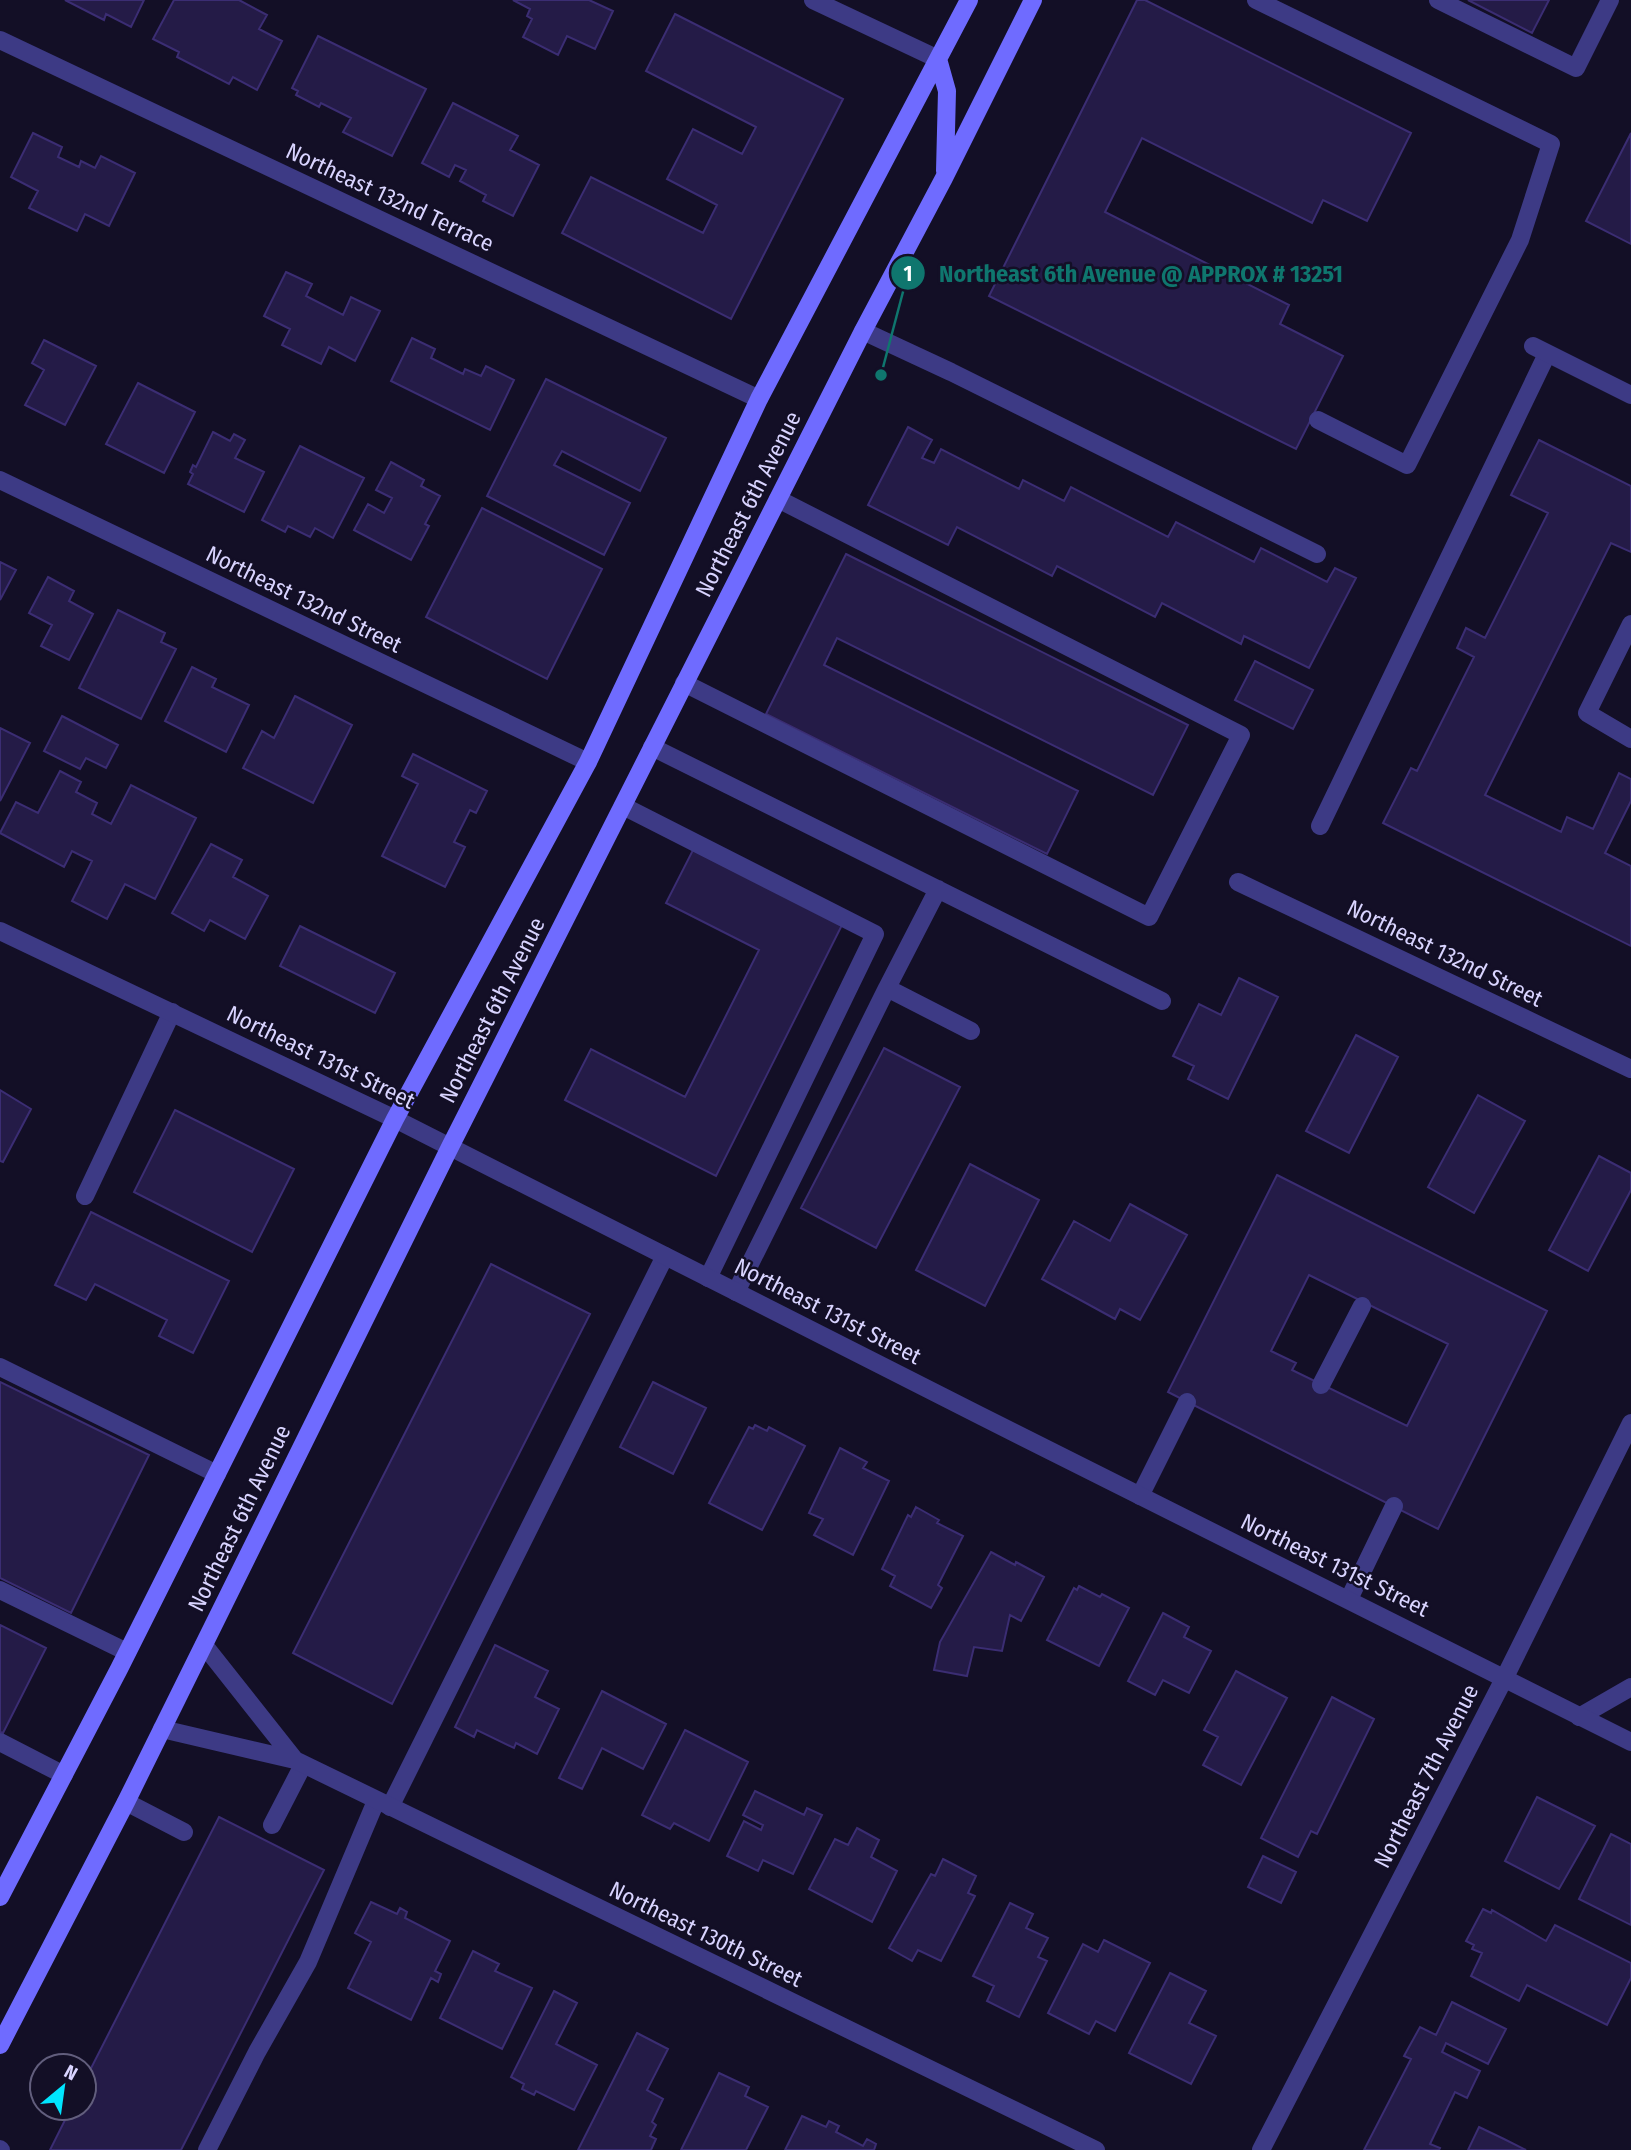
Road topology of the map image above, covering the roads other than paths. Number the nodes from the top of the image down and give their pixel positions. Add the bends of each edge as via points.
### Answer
1 (813, 0) edge
2 (969, 0) edge
3 (1033, 0) edge
4 (1256, 0) edge
5 (1438, 0) edge
6 (1610, 0) edge
7 (0, 40) edge
8 (938, 59) junction
9 (944, 178) junction
10 (863, 331) junction
11 (1631, 394) edge
12 (758, 398) junction
13 (1318, 420) dead end
14 (0, 480) edge
15 (778, 499) junction
16 (1317, 554) dead end
17 (1631, 624) edge
18 (684, 683) junction
19 (1631, 739) edge
20 (652, 747) junction
21 (588, 762) junction
22 (622, 806) junction
23 (1320, 825) dead end
24 (1238, 881) dead end
25 (938, 889) junction
26 (0, 931) edge
27 (887, 988) junction
28 (1162, 1001) dead end
29 (172, 1012) junction
30 (971, 1031) dead end
31 (1631, 1069) edge
32 (395, 1119) junction
33 (450, 1147) junction
34 (85, 1196) dead end
35 (666, 1256) junction
36 (708, 1278) junction
37 (736, 1292) junction
38 (1362, 1306) dead end
39 (0, 1367) edge
40 (1321, 1385) dead end
41 (1187, 1402) dead end
42 (1631, 1423) edge
43 (217, 1474) junction
44 (1140, 1496) junction
45 (1394, 1506) dead end
46 (0, 1590) edge
47 (1349, 1599) junction
48 (204, 1645) junction
49 (127, 1652) junction
50 (1505, 1677) junction
51 (1631, 1687) edge
52 (1580, 1717) junction
53 (162, 1729) junction
54 (0, 1742) edge
55 (1631, 1742) edge
56 (299, 1762) junction
57 (64, 1775) junction
58 (126, 1802) junction
59 (383, 1804) junction
60 (272, 1825) dead end
61 (184, 1832) dead end
62 (0, 1897) edge
63 (0, 2045) edge
64 (207, 2150) edge
65 (1096, 2150) edge
66 (1261, 2150) edge

1 - 8 street
2 - 8 main road, Northeast 6th Avenue
3 - 9 main road, Northeast 6th Avenue
4 - 13 street via 1551,144 1520,240 1407,465
5 - 6 street via 1576,68
7 - 12 street, Northeast 132nd Terrace
8 - 9 main road via 947,91
8 - 12 main road, Northeast 6th Avenue
9 - 10 main road, Northeast 6th Avenue
10 - 15 main road, Northeast 6th Avenue
10 - 16 street
11 - 23 street via 1540,350
12 - 21 main road, Northeast 6th Avenue
14 - 21 street, Northeast 132nd Street
15 - 18 main road, Northeast 6th Avenue
15 - 18 street via 1241,735 1149,917
17 - 19 street via 1587,713
18 - 20 main road, Northeast 6th Avenue
20 - 22 main road, Northeast 6th Avenue
20 - 25 street
21 - 32 main road, Northeast 6th Avenue
22 - 33 main road, Northeast 6th Avenue
22 - 36 street via 875,934
24 - 31 street, Northeast 132nd Street
25 - 27 street
25 - 28 street
26 - 29 street, Northeast 131st Street
27 - 30 street
27 - 37 street
29 - 32 street, Northeast 131st Street
29 - 34 street
32 - 33 street, Northeast 131st Street
32 - 43 main road, Northeast 6th Avenue
33 - 35 street, Northeast 131st Street
33 - 48 main road, Northeast 6th Avenue
35 - 36 street, Northeast 131st Street
35 - 59 street
36 - 37 street, Northeast 131st Street
37 - 44 street, Northeast 131st Street
38 - 40 street
39 - 43 street
41 - 44 street
42 - 50 street, Northeast 7th Avenue
43 - 49 main road, Northeast 6th Avenue
44 - 47 street, Northeast 131st Street
45 - 47 street
46 - 49 street
47 - 50 street, Northeast 131st Street
48 - 53 main road, Northeast 6th Avenue
48 - 56 street, Northeast 130th Street
49 - 57 main road, Northeast 6th Avenue
50 - 52 street, Northeast 131st Street
50 - 66 street, Northeast 7th Avenue
51 - 52 street
52 - 55 street, Northeast 131st Street
53 - 56 street, Northeast 130th Street
53 - 58 main road, Northeast 6th Avenue
54 - 57 street
56 - 59 street, Northeast 130th Street
56 - 60 street
57 - 62 main road, Northeast 6th Avenue
58 - 61 street
58 - 63 main road, Northeast 6th Avenue
59 - 64 street via 308,1962
59 - 65 street, Northeast 130th Street

